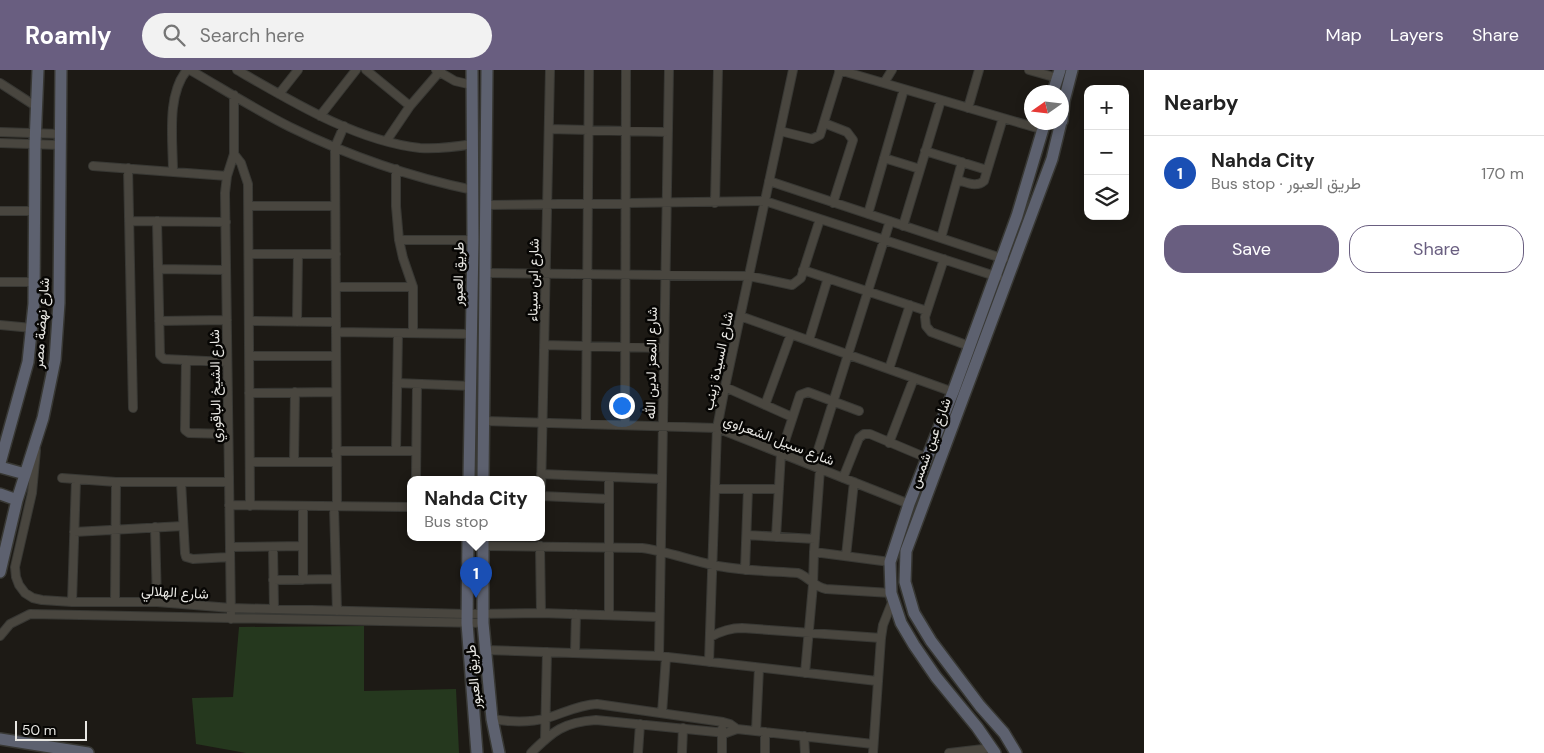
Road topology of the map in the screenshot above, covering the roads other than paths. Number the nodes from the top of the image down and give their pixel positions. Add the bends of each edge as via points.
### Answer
1 (38, 70) edge
2 (61, 70) edge
3 (189, 70) edge
4 (237, 70) edge
5 (298, 70) edge
6 (356, 70) edge
7 (366, 70) edge
8 (472, 70) edge
9 (488, 70) edge
10 (550, 70) edge
11 (589, 70) edge
12 (626, 70) edge
13 (669, 70) edge
14 (718, 70) edge
15 (793, 70) edge
16 (840, 70) edge
17 (892, 70) edge
18 (979, 70) edge
19 (1029, 70) edge
20 (1072, 70) edge
21 (439, 71) edge
22 (1058, 74) edge
23 (0, 83) edge
24 (884, 83) junction
25 (472, 85) junction
26 (1068, 85) edge
27 (904, 89) junction
28 (279, 94) junction
29 (234, 95) junction
30 (940, 100) junction
31 (410, 106) junction
32 (37, 108) junction
33 (968, 108) junction
34 (320, 116) junction
35 (1003, 118) junction
36 (1024, 122) edge
37 (824, 123) junction
38 (344, 126) junction
39 (549, 129) junction
40 (588, 130) junction
41 (1043, 130) edge
42 (1059, 130) edge
43 (626, 131) junction
44 (780, 131) junction
45 (0, 132) edge
46 (668, 132) junction
47 (36, 139) junction
48 (60, 140) junction
49 (387, 140) junction
50 (0, 142) edge
51 (473, 144) junction
52 (335, 147) junction
53 (925, 151) junction
54 (234, 154) junction
55 (884, 158) junction
56 (962, 162) junction
57 (93, 166) dead end
58 (128, 168) junction
59 (396, 169) junction
60 (920, 169) junction
61 (987, 170) junction
62 (173, 172) junction
63 (227, 176) junction
64 (957, 180) junction
65 (769, 181) junction
66 (473, 190) junction
67 (765, 201) junction
68 (833, 202) junction
69 (626, 203) junction
70 (666, 203) junction
71 (715, 203) junction
72 (547, 204) junction
73 (588, 204) junction
74 (487, 205) junction
75 (248, 206) junction
76 (335, 206) junction
77 (0, 211) edge
78 (35, 211) junction
79 (868, 214) junction
80 (820, 219) junction
81 (890, 221) junction
82 (129, 222) junction
83 (157, 222) junction
84 (226, 222) junction
85 (903, 226) junction
86 (941, 238) junction
87 (399, 240) junction
88 (474, 240) junction
89 (884, 240) junction
90 (249, 254) junction
91 (298, 254) junction
92 (336, 254) junction
93 (1001, 258) junction
94 (944, 259) junction
95 (1013, 262) junction
96 (158, 269) junction
97 (226, 270) junction
98 (803, 270) junction
99 (486, 273) junction
100 (546, 273) junction
101 (587, 274) junction
102 (625, 274) junction
103 (665, 275) junction
104 (749, 276) junction
105 (995, 276) junction
106 (828, 278) junction
107 (1007, 280) junction
108 (0, 282) edge
109 (34, 282) junction
110 (336, 287) junction
111 (413, 287) junction
112 (868, 290) junction
113 (910, 305) junction
114 (927, 311) junction
115 (740, 316) junction
116 (227, 320) junction
117 (159, 321) junction
118 (249, 321) junction
119 (297, 322) junction
120 (336, 322) junction
121 (0, 325) edge
122 (32, 328) junction
123 (336, 332) junction
124 (398, 333) junction
125 (413, 333) junction
126 (472, 334) junction
127 (791, 334) junction
128 (808, 340) junction
129 (544, 345) junction
130 (587, 346) junction
131 (969, 346) junction
132 (625, 347) junction
133 (664, 348) junction
134 (848, 355) junction
135 (249, 356) junction
136 (336, 356) junction
137 (186, 360) junction
138 (227, 362) junction
139 (889, 369) junction
140 (914, 378) junction
141 (397, 383) junction
142 (417, 384) junction
143 (471, 386) junction
144 (725, 387) junction
145 (295, 392) junction
146 (336, 392) junction
147 (953, 392) junction
148 (249, 393) junction
149 (833, 402) junction
150 (765, 405) junction
151 (133, 408) dead end
152 (859, 411) dead end
153 (792, 417) junction
154 (484, 421) junction
155 (542, 423) junction
156 (586, 424) junction
157 (625, 425) junction
158 (663, 426) junction
159 (717, 428) junction
160 (228, 434) junction
161 (36, 440) junction
162 (889, 442) junction
163 (336, 451) junction
164 (396, 451) junction
165 (416, 451) junction
166 (781, 453) junction
167 (927, 458) junction
168 (0, 461) edge
169 (250, 462) junction
170 (294, 462) junction
171 (336, 462) junction
172 (817, 467) junction
173 (25, 474) junction
174 (541, 474) joint
175 (416, 476) edge
176 (469, 476) edge
177 (483, 476) edge
178 (609, 476) junction
179 (62, 478) dead end
180 (843, 478) junction
181 (662, 479) junction
182 (76, 480) junction
183 (116, 482) junction
184 (181, 482) junction
185 (229, 482) junction
186 (854, 482) junction
187 (715, 489) junction
188 (748, 489) junction
189 (779, 490) junction
190 (0, 494) edge
191 (545, 496) edge
192 (609, 499) junction
193 (17, 500) junction
194 (909, 504) junction
195 (229, 505) junction
196 (250, 506) junction
197 (302, 506) junction
198 (336, 506) junction
199 (407, 507) edge
200 (183, 526) junction
201 (155, 527) junction
202 (116, 530) junction
203 (74, 532) junction
204 (747, 535) junction
205 (776, 536) junction
206 (815, 539) junction
207 (468, 541) edge
208 (483, 542) edge
209 (303, 546) junction
210 (540, 546) junction
211 (230, 547) junction
212 (273, 547) junction
213 (609, 547) junction
214 (662, 551) junction
215 (814, 552) junction
216 (846, 556) junction
217 (230, 557) junction
218 (890, 562) junction
219 (713, 565) junction
220 (745, 570) junction
221 (0, 572) edge
222 (336, 579) junction
223 (273, 580) junction
224 (303, 580) junction
225 (813, 585) junction
226 (892, 596) junction
227 (72, 602) junction
228 (115, 602) junction
229 (157, 602) junction
230 (231, 608) junction
231 (274, 609) junction
232 (336, 611) junction
233 (540, 613) junction
234 (576, 614) junction
235 (609, 616) junction
236 (659, 617) junction
237 (467, 618) junction
238 (482, 618) junction
239 (231, 619) junction
240 (808, 633) junction
241 (0, 636) edge
242 (710, 637) junction
243 (881, 638) junction
244 (485, 650) junction
245 (547, 652) junction
246 (575, 653) junction
247 (662, 656) junction
248 (708, 662) junction
249 (759, 668) junction
250 (805, 673) junction
251 (877, 681) junction
252 (662, 713) junction
253 (492, 718) junction
254 (545, 719) junction
255 (723, 722) junction
256 (640, 724) junction
257 (683, 728) junction
258 (737, 729) junction
259 (756, 731) junction
260 (722, 732) junction
261 (765, 732) junction
262 (804, 736) junction
263 (0, 739) edge
264 (545, 740) junction
265 (873, 744) junction
266 (993, 750) edge
267 (88, 753) edge
268 (477, 753) edge
269 (499, 753) edge
270 (532, 753) edge
271 (638, 753) edge
272 (682, 753) edge
273 (722, 753) edge
274 (765, 753) edge
275 (805, 753) edge
276 (873, 753) edge
277 (949, 753) edge
278 (1016, 753) edge

1 - 32 street, شارع نهضة مصر
2 - 48 street, شارع نهضة مصر
3 - 29 street
3 - 62 street via 181,77 175,94
4 - 28 street
5 - 28 street
6 - 34 street
7 - 31 street
8 - 25 street, طريق العبور
9 - 74 street, طريق العبور
10 - 39 street, شارع ابن سيناء
11 - 40 street
12 - 43 street
13 - 46 street, شارع المعز لدين الله
14 - 71 street
15 - 44 street, شارع السيدة زينب
16 - 24 street
16 - 37 street
17 - 24 street
18 - 33 street
19 - 22 street
20 - 26 street, شارع عين شمس
21 - 25 street
21 - 31 street
23 - 32 street
24 - 27 street
25 - 51 street, طريق العبور
27 - 30 street
27 - 55 street
28 - 34 street
29 - 52 street
29 - 54 street, شارع الشيخ الباقوري
30 - 33 street
30 - 53 street
31 - 49 street
32 - 47 street, شارع نهضة مصر
33 - 35 street
34 - 38 street
35 - 36 street
35 - 61 street
37 - 44 street via 815,139
37 - 68 street via 847,132 853,140
38 - 49 street
38 - 52 street
39 - 40 street
39 - 72 street, شارع ابن سيناء
40 - 43 street
40 - 73 street
41 - 93 street, شارع عين شمس
42 - 95 street, شارع عين شمس via 1052,159
43 - 46 street
43 - 69 street
44 - 65 street, شارع السيدة زينب
45 - 47 street
46 - 70 street, شارع المعز لدين الله
47 - 48 street
47 - 50 street
47 - 78 street, شارع نهضة مصر
48 - 161 street, شارع نهضة مصر via 58,332 50,388
49 - 51 street via 420,148
51 - 66 street, طريق العبور
52 - 59 street
52 - 76 street
53 - 56 street
53 - 60 street
54 - 63 street, شارع الشيخ الباقوري
54 - 75 street via 246,173
55 - 60 street
55 - 79 street
56 - 61 street
56 - 64 street
57 - 58 street
58 - 62 street
58 - 82 street
59 - 66 street
59 - 87 street
60 - 85 street
61 - 64 street via 980,184
62 - 63 street
63 - 84 street, شارع الشيخ الباقوري
64 - 86 street
65 - 67 street, شارع السيدة زينب
65 - 68 street
66 - 88 street, طريق العبور
67 - 71 street
67 - 80 street
67 - 104 street, شارع السيدة زينب
68 - 79 street
69 - 70 street
69 - 73 street
69 - 102 street
70 - 71 street
70 - 103 street, شارع المعز لدين الله
72 - 73 street
72 - 74 street
72 - 100 street, شارع ابن سيناء
73 - 101 street
74 - 99 street, طريق العبور
75 - 76 street
75 - 90 street
76 - 92 street
77 - 78 street
78 - 109 street, شارع نهضة مصر
79 - 81 street
80 - 89 street
80 - 98 street
81 - 85 street
81 - 89 street
82 - 83 street
82 - 151 street
83 - 84 street
83 - 96 street
84 - 97 street, شارع الشيخ الباقوري
85 - 86 street
86 - 93 street
87 - 88 street
87 - 111 street
88 - 126 street, طريق العبور
89 - 94 street
89 - 112 street
90 - 91 street
90 - 118 street
91 - 92 street
91 - 119 street
92 - 110 street
93 - 95 street
93 - 105 street, شارع عين شمس
94 - 105 street
94 - 114 street
95 - 107 street, شارع عين شمس
96 - 97 street
96 - 117 street
97 - 116 street, شارع الشيخ الباقوري
98 - 104 street via 801,278 792,285
98 - 106 street
99 - 100 street
99 - 154 street, طريق العبور
100 - 101 street
100 - 129 street, شارع ابن سيناء
101 - 102 street
101 - 130 street
102 - 103 street
102 - 132 street
103 - 104 street
103 - 133 street, شارع المعز لدين الله
104 - 115 street, شارع السيدة زينب
105 - 107 street
105 - 131 street, شارع عين شمس
106 - 112 street
106 - 128 street
107 - 278 street, شارع عين شمس via 906,551 905,582 914,613 931,641 1004,733
108 - 109 street
109 - 122 street, شارع نهضة مصر
110 - 111 street
110 - 120 street
111 - 125 street
112 - 113 street
112 - 134 street
113 - 114 street
113 - 139 street
114 - 131 street via 925,322 928,329
115 - 127 street
115 - 144 street, شارع السيدة زينب
116 - 117 street
116 - 138 street, شارع الشيخ الباقوري
117 - 137 street via 160,356
118 - 119 street
118 - 135 street
119 - 120 street
120 - 123 street
121 - 122 street
122 - 168 street, شارع نهضة مصر via 28,362
123 - 124 street
123 - 136 street
124 - 125 street
124 - 141 street
125 - 126 street
126 - 143 street, طريق العبور
127 - 128 street
127 - 150 street
128 - 134 street
129 - 130 street
129 - 155 street, شارع ابن سيناء
130 - 132 street
130 - 156 street
131 - 147 street, شارع عين شمس
132 - 133 street
132 - 157 street
133 - 158 street, شارع المعز لدين الله
134 - 139 street
134 - 149 street
135 - 136 street
135 - 148 street
136 - 146 street
137 - 138 street
137 - 160 street via 185,430 189,433
138 - 160 street, شارع الشيخ الباقوري
139 - 140 street
140 - 147 street
140 - 162 street
141 - 142 street
141 - 164 street
142 - 143 street
142 - 165 street
143 - 176 street, طريق العبور
144 - 150 street
144 - 159 street, شارع السيدة زينب
145 - 146 street
145 - 148 street
145 - 170 street
146 - 163 street
147 - 167 street, شارع عين شمس
148 - 169 street
149 - 152 street
149 - 153 street via 805,392 798,398
149 - 172 street
150 - 153 street
153 - 166 street
154 - 155 street, شارع سبيل الشعراوي
154 - 177 street, طريق العبور
155 - 156 street, شارع سبيل الشعراوي
155 - 174 street, شارع ابن سيناء
156 - 157 street, شارع سبيل الشعراوي
157 - 158 street, شارع سبيل الشعراوي
158 - 159 street, شارع سبيل الشعراوي
158 - 181 street, شارع المعز لدين الله
159 - 166 street, شارع سبيل الشعراوي
159 - 187 street, شارع السيدة زينب
160 - 185 street, شارع الشيخ الباقوري
161 - 173 street, شارع نهضة مصر
161 - 227 street, شارع الهلالي via 32,493 15,567 16,577 25,593 33,598
162 - 167 street
162 - 180 street via 870,434 861,436
163 - 164 street
163 - 171 street
164 - 165 street
165 - 175 street
166 - 172 street, شارع سبيل الشعراوي
166 - 189 street
167 - 194 street, شارع عين شمس
168 - 173 street
169 - 170 street
169 - 196 street
170 - 171 street
171 - 198 street
172 - 180 street, شارع سبيل الشعراوي
172 - 206 street
173 - 193 street, شارع نهضة مصر
174 - 178 street
178 - 181 street
178 - 192 street
179 - 182 street
180 - 186 street, شارع سبيل الشعراوي
181 - 214 street, شارع المعز لدين الله
182 - 183 street
182 - 203 street
183 - 184 street
183 - 202 street
184 - 185 street
184 - 200 street
185 - 195 street, شارع الشيخ الباقوري
186 - 194 street, شارع سبيل الشعراوي
186 - 216 street
187 - 188 street
187 - 219 street, شارع السيدة زينب
188 - 189 street
188 - 204 street
189 - 205 street
190 - 193 street
191 - 192 street
192 - 213 street
193 - 221 street, شارع نهضة مصر
194 - 218 street, شارع عين شمس
195 - 196 street
195 - 211 street, شارع الشيخ الباقوري
196 - 197 street
197 - 198 street
197 - 209 street
198 - 199 street
198 - 222 street
200 - 201 street
200 - 217 street via 188,558
201 - 202 street
201 - 229 street
202 - 203 street
202 - 228 street
203 - 227 street
204 - 205 street
204 - 220 street
205 - 206 street
206 - 215 street
207 - 237 street, طريق العبور
208 - 210 street
208 - 238 street, طريق العبور
209 - 212 street
209 - 224 street
210 - 213 street
210 - 233 street
211 - 212 street
211 - 217 street, شارع الشيخ الباقوري
212 - 223 street
213 - 214 street
213 - 235 street
214 - 219 street
214 - 236 street, شارع المعز لدين الله
215 - 216 street
215 - 225 street
216 - 218 street
217 - 230 street, شارع الشيخ الباقوري
218 - 226 street, شارع عين شمس
219 - 220 street
219 - 242 street, شارع السيدة زينب
220 - 225 street via 798,573
222 - 224 street
222 - 232 street
223 - 224 street
223 - 231 street
225 - 226 street
225 - 240 street
226 - 243 street
226 - 266 street, شارع عين شمس via 901,623 914,645
227 - 228 street, شارع الهلالي
228 - 229 street, شارع الهلالي
229 - 230 street, شارع الهلالي
230 - 231 street, شارع الهلالي
230 - 239 street, شارع الشيخ الباقوري
231 - 232 street, شارع الهلالي
232 - 237 street, شارع الهلالي
233 - 234 street, شارع الهلالي
233 - 238 street, شارع الهلالي
234 - 235 street, شارع الهلالي
234 - 246 street
235 - 236 street, شارع الهلالي
236 - 247 street, شارع المعز لدين الله
237 - 238 street, شارع الهلالي
237 - 239 street, شارع الهلالي
237 - 268 street, طريق العبور
238 - 244 street, طريق العبور
239 - 241 street, شارع الهلالي via 30,614 10,624
240 - 242 street via 731,628
240 - 243 street
240 - 250 street
242 - 248 street, شارع السيدة زينب
243 - 251 street
244 - 245 street
244 - 253 street, طريق العبور
245 - 246 street
245 - 254 street
246 - 247 street
247 - 248 street
247 - 252 street, شارع المعز لدين الله
248 - 249 street
249 - 250 street
249 - 259 street
250 - 251 street
251 - 265 street
252 - 254 street via 597,704 577,707
252 - 255 street
253 - 254 street via 509,722
253 - 269 street, طريق العبور
254 - 264 street
255 - 258 street
255 - 260 street
256 - 257 street
256 - 264 street via 584,721 562,728
256 - 271 street
257 - 260 street
257 - 272 street
258 - 259 street
258 - 260 street
259 - 261 street
260 - 273 street
261 - 262 street
261 - 274 street
262 - 265 street
262 - 275 street
263 - 267 street
264 - 270 street
265 - 276 street
266 - 277 street

